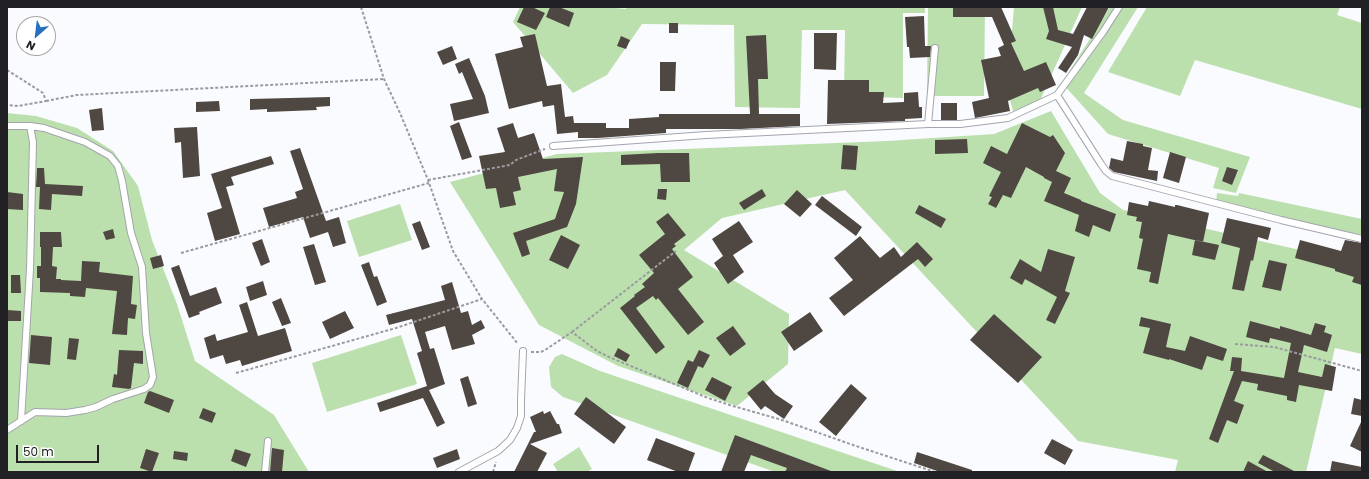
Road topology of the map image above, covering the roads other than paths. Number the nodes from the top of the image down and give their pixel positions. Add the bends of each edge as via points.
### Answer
1 (1119, 7) edge
2 (935, 48) dead end
3 (1057, 95) junction
4 (928, 124) junction
5 (7, 126) edge
6 (31, 129) junction
7 (553, 146) road end
8 (1362, 239) edge
9 (523, 351) road end
10 (21, 421) junction
11 (7, 430) edge
12 (268, 441) dead end
13 (265, 472) edge
14 (459, 472) edge

1 - 3 lane
2 - 4 lane
3 - 4 lane via 1008,118 960,124
3 - 8 lane via 1101,164 1112,176
4 - 7 lane via 706,135
5 - 6 lane
6 - 10 lane via 33,142 30,269
6 - 10 lane via 44,128 85,142 110,156 118,166 131,233 142,267 146,333 153,377 150,386 144,389 85,410 66,413 35,412
9 - 14 lane via 521,416 517,428 510,440 498,451
10 - 11 lane
12 - 13 lane

